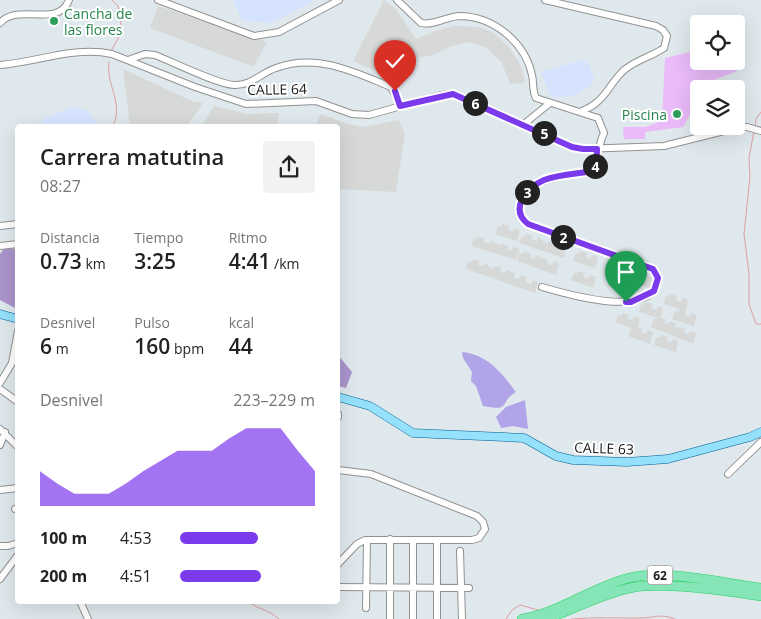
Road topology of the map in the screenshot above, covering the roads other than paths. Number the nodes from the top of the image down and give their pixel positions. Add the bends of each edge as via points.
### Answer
1 (69, 0) edge
2 (158, 0) edge
3 (339, 0) edge
4 (397, 0) edge
5 (545, 0) edge
6 (0, 23) edge
7 (128, 60) junction
8 (0, 65) edge
9 (600, 102) junction
10 (550, 103) junction
11 (400, 106) junction
12 (582, 111) junction
13 (598, 118) junction
14 (524, 124) junction
15 (761, 132) edge
16 (597, 149) junction
17 (15, 224) edge
18 (0, 226) edge
19 (15, 244) edge
20 (0, 246) edge
21 (542, 287) dead end
22 (0, 314) edge
23 (15, 319) edge
24 (15, 353) edge
25 (0, 383) edge
26 (0, 389) edge
27 (340, 398) edge
28 (15, 400) edge
29 (3, 431) edge
30 (761, 432) edge
31 (761, 442) edge
32 (15, 444) edge
33 (0, 445) edge
34 (340, 470) edge
35 (728, 474) dead end
36 (15, 488) edge
37 (0, 490) edge
38 (390, 539) junction
39 (367, 540) junction
40 (414, 540) junction
41 (437, 540) junction
42 (15, 545) edge
43 (0, 546) edge
44 (460, 551) dead end
45 (15, 559) edge
46 (340, 562) edge
47 (0, 579) edge
48 (340, 587) edge
49 (366, 587) junction
50 (390, 588) junction
51 (413, 588) junction
52 (437, 588) junction
53 (460, 588) junction
54 (469, 588) dead end
55 (761, 588) edge
56 (761, 596) edge
57 (81, 604) edge
58 (366, 608) dead end
59 (565, 608) junction
60 (88, 619) edge
61 (390, 619) edge
62 (413, 619) edge
63 (437, 619) edge
64 (462, 619) edge
65 (522, 619) edge
66 (546, 619) edge

1 - 6 street via 57,14 11,15
2 - 3 street via 254,36 279,32
4 - 10 street via 421,23 467,17 497,27 521,50 532,75 536,98
5 - 9 street via 656,26 667,36 664,48 623,71
7 - 8 street, CALLE 64 via 96,50
7 - 11 street, CALLE 64 via 246,104 316,101 360,115
7 - 11 street via 145,54 155,55 234,85 249,83 278,67 329,63 391,87
9 - 12 street
9 - 13 street
10 - 12 street
10 - 14 street
11 - 14 street, CALLE 64 via 453,94
12 - 13 street
13 - 16 street via 604,129
14 - 16 street, CALLE 64 via 572,147
15 - 16 street, CALLE 64 via 747,127 664,146
16 - 21 street via 592,169 543,181 526,193 520,202 519,212 528,224 648,266 658,278 654,291 631,302 576,296
17 - 18 street
19 - 20 street
22 - 23 main road
24 - 25 street via 9,371
26 - 28 street
27 - 30 main road, CALLE 63 via 370,406 413,433 518,437 532,441 556,456 573,460 627,462 668,458
29 - 32 street
29 - 33 street
31 - 35 street
34 - 41 street via 371,474 477,516 483,522 485,529 479,538
36 - 37 street
38 - 39 street
38 - 40 street
38 - 50 street
39 - 46 street via 357,544
39 - 49 street
40 - 41 street
40 - 51 street
41 - 52 street
42 - 43 street
44 - 53 street
45 - 47 street
48 - 49 street
49 - 50 street
49 - 58 street
50 - 51 street
50 - 61 street
51 - 52 street
51 - 62 street
52 - 53 street
52 - 63 street
53 - 54 street
53 - 64 street
55 - 59 highway, 62 via 648,575 620,581
56 - 59 highway, 62 via 641,586
57 - 60 street
59 - 65 highway, 62
59 - 66 highway, 62

